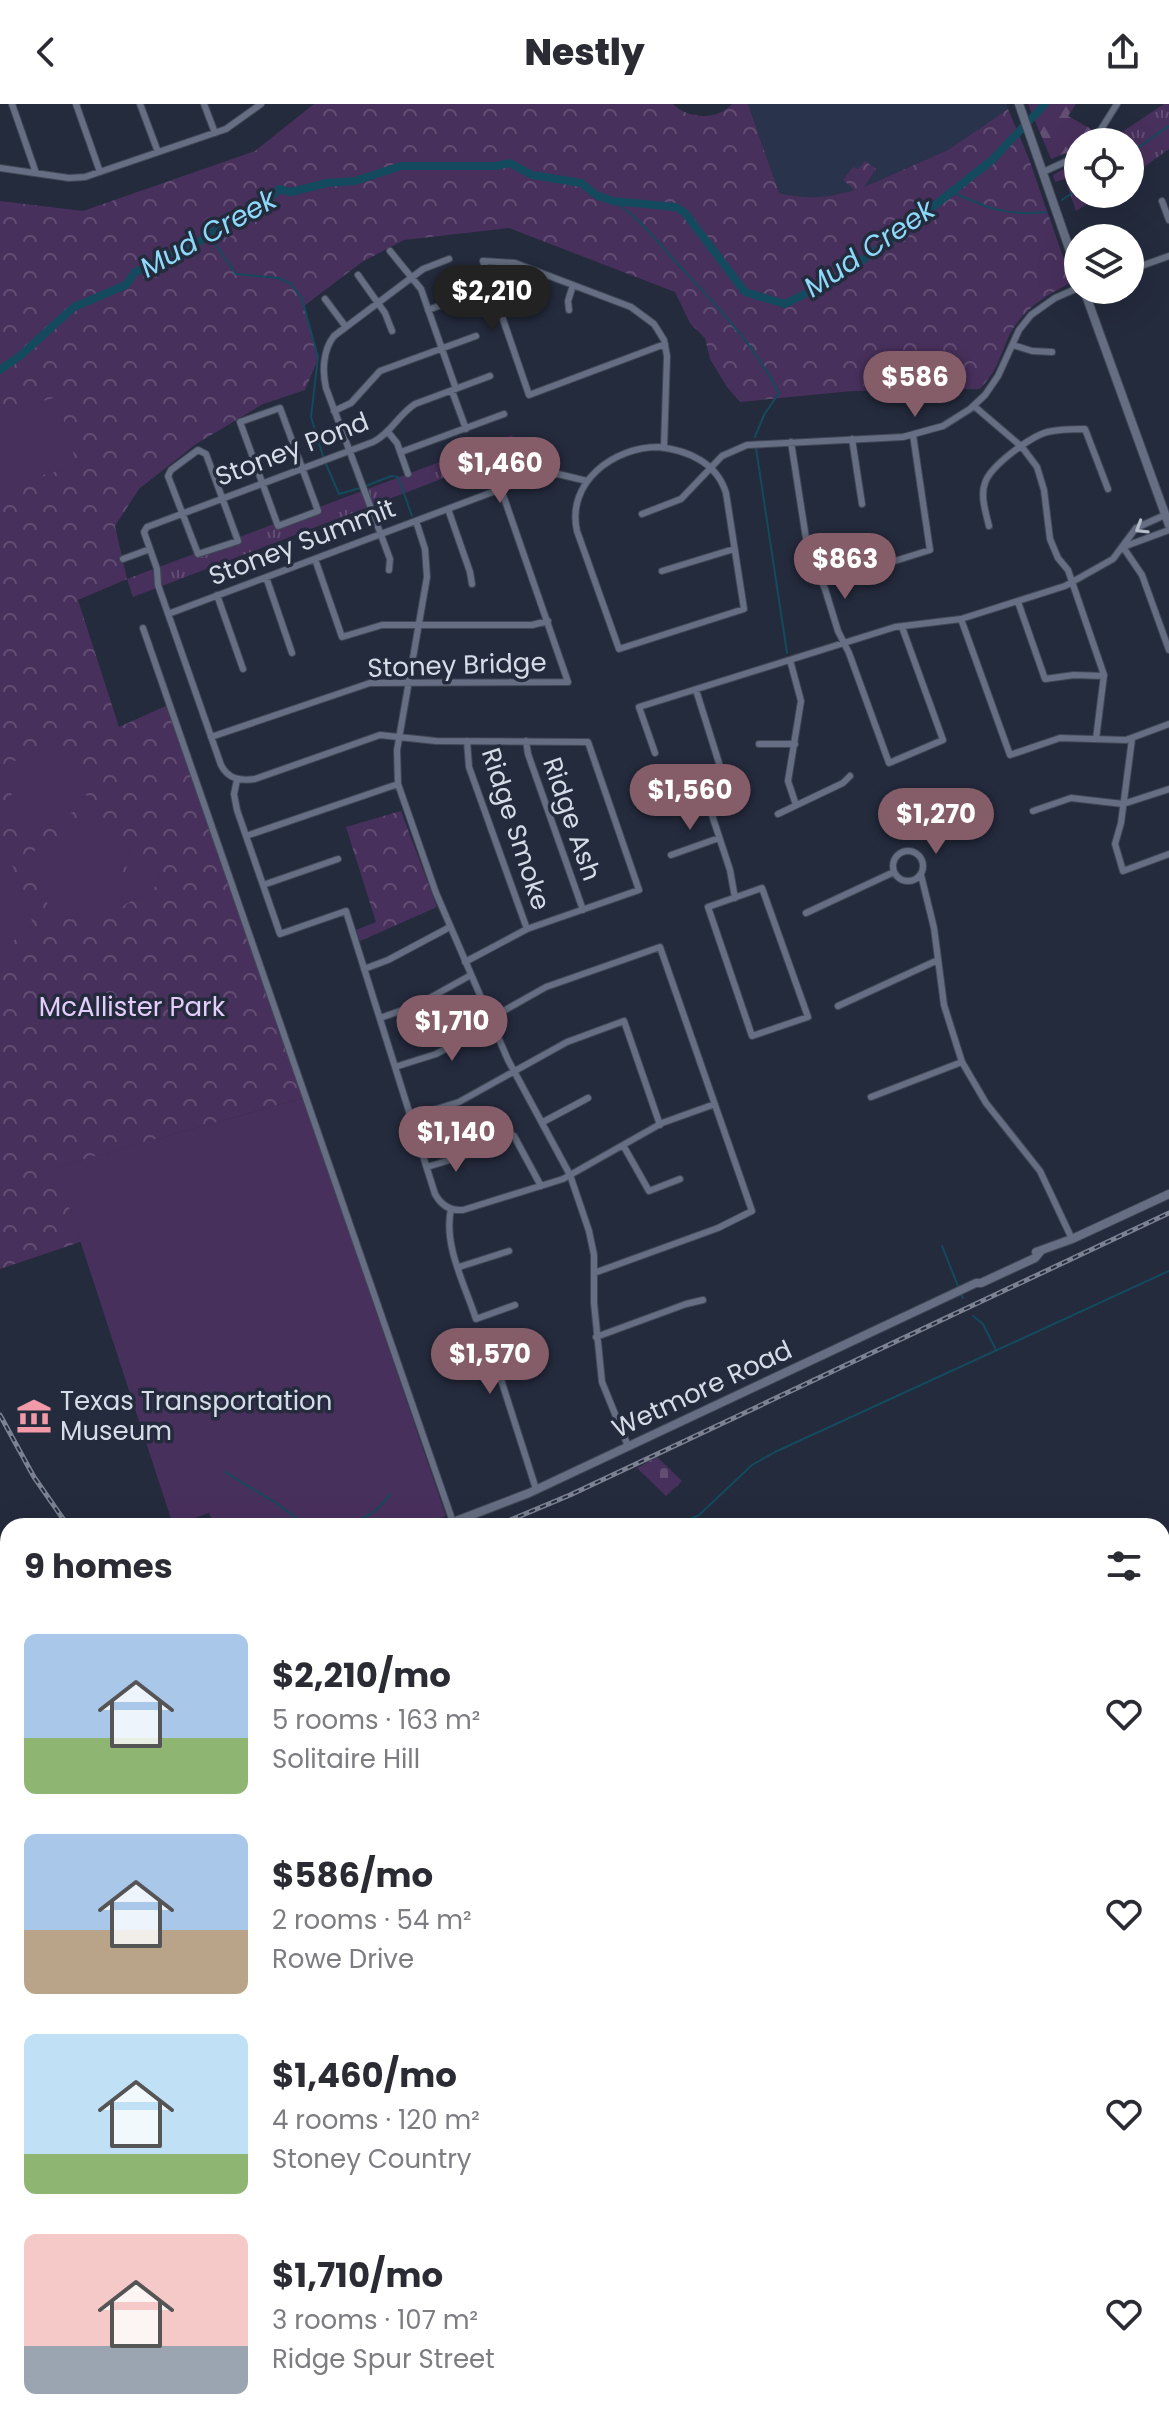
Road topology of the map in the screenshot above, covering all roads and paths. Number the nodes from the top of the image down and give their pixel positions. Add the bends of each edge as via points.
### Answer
1 (12, 104) edge
2 (76, 104) edge
3 (140, 104) edge
4 (204, 104) edge
5 (261, 104) edge
6 (1019, 104) edge
7 (1117, 104) edge
8 (1102, 128) edge
9 (215, 133) junction
10 (158, 152) junction
11 (1064, 162) edge
12 (0, 168) edge
13 (100, 172) junction
14 (1043, 172) junction
15 (36, 173) junction
16 (1162, 201) dead end
17 (1169, 220) edge
18 (1064, 233) edge
19 (390, 251) dead end
20 (1169, 256) edge
21 (449, 259) dead end
22 (1144, 265) edge
23 (358, 275) dead end
24 (411, 278) junction
25 (573, 285) junction
26 (1064, 295) edge
27 (463, 297) dead end
28 (325, 299) dead end
29 (378, 302) junction
30 (1087, 304) edge
31 (428, 310) junction
32 (569, 310) dead end
33 (346, 327) junction
34 (392, 331) dead end
35 (476, 336) dead end
36 (665, 344) junction
37 (1013, 345) junction
38 (442, 348) junction
39 (1052, 352) dead end
40 (490, 376) dead end
41 (454, 390) junction
42 (974, 406) junction
43 (334, 411) junction
44 (504, 414) dead end
45 (466, 429) junction
46 (388, 432) junction
47 (913, 435) junction
48 (852, 439) junction
49 (791, 442) junction
50 (664, 447) junction
51 (1022, 447) junction
52 (349, 451) junction
53 (401, 452) junction
54 (710, 468) junction
55 (302, 469) junction
56 (408, 474) dead end
57 (587, 481) junction
58 (262, 484) junction
59 (501, 489) junction
60 (1108, 489) dead end
61 (222, 498) junction
62 (862, 504) dead end
63 (448, 509) junction
64 (182, 513) junction
65 (642, 514) dead end
66 (1167, 514) edge
67 (416, 521) junction
68 (989, 526) dead end
69 (1169, 528) edge
70 (381, 534) junction
71 (1123, 547) junction
72 (150, 549) junction
73 (734, 549) junction
74 (123, 559) dead end
75 (315, 559) junction
76 (885, 564) dead end
77 (389, 570) dead end
78 (662, 571) dead end
79 (266, 577) junction
80 (1072, 583) junction
81 (472, 584) dead end
82 (217, 595) junction
83 (1018, 602) junction
84 (168, 614) junction
85 (961, 619) junction
86 (548, 621) junction
87 (419, 625) junction
88 (902, 627) junction
89 (143, 628) dead end
90 (844, 643) junction
91 (1169, 650) edge
92 (292, 653) dead end
93 (790, 660) junction
94 (243, 669) dead end
95 (1104, 676) junction
96 (409, 681) junction
97 (696, 690) junction
98 (1169, 724) edge
99 (211, 737) junction
100 (399, 737) junction
101 (1096, 739) junction
102 (1132, 739) junction
103 (467, 741) junction
104 (526, 741) junction
105 (759, 744) dead end
106 (795, 744) junction
107 (655, 753) dead end
108 (850, 776) dead end
109 (237, 780) junction
110 (715, 782) junction
111 (398, 784) junction
112 (1169, 789) edge
113 (651, 798) dead end
114 (1123, 804) junction
115 (796, 805) junction
116 (1033, 811) dead end
117 (778, 814) dead end
118 (246, 836) junction
119 (719, 838) junction
120 (1169, 854) edge
121 (671, 855) dead end
122 (338, 859) dead end
123 (894, 872) junction
124 (921, 875) junction
125 (263, 885) junction
126 (735, 898) junction
127 (583, 910) junction
128 (806, 913) dead end
129 (450, 927) junction
130 (527, 929) junction
131 (938, 960) junction
132 (465, 962) junction
133 (364, 969) junction
134 (471, 975) junction
135 (838, 1006) dead end
136 (380, 1018) junction
137 (492, 1020) junction
138 (962, 1062) junction
139 (395, 1067) junction
140 (514, 1071) junction
141 (871, 1097) dead end
142 (588, 1098) dead end
143 (715, 1104) junction
144 (411, 1117) junction
145 (543, 1122) junction
146 (660, 1125) junction
147 (514, 1136) dead end
148 (623, 1145) junction
149 (476, 1152) dead end
150 (427, 1167) junction
151 (570, 1175) junction
152 (680, 1179) dead end
153 (541, 1186) junction
154 (1169, 1194) edge
155 (451, 1209) junction
156 (1072, 1239) junction
157 (509, 1251) dead end
158 (459, 1267) junction
159 (594, 1273) junction
160 (703, 1300) dead end
161 (515, 1305) dead end
162 (596, 1337) junction
163 (543, 1355) dead end
164 (628, 1446) junction
165 (536, 1489) junction
166 (452, 1518) edge
167 (463, 1518) edge

1 - 15 street
2 - 13 street
3 - 10 street
4 - 9 street
5 - 9 street
6 - 14 main road
7 - 8 street
9 - 10 street
10 - 13 street
11 - 14 street
12 - 15 street
13 - 15 street via 77,178
14 - 18 main road
16 - 17 street
19 - 24 street
20 - 22 street
21 - 24 street
23 - 29 street
24 - 29 street
24 - 31 street
25 - 32 street
25 - 36 street via 640,311
25 - 36 street via 515,263 483,261 529,395
26 - 37 street via 1037,310
27 - 31 street
28 - 33 street
29 - 33 street
29 - 34 street
30 - 66 main road
31 - 38 street
33 - 43 street via 331,339 324,368
35 - 38 street
36 - 50 street
37 - 39 street
37 - 42 street via 998,376
38 - 41 street
38 - 43 street via 380,371 351,403
40 - 41 street, Stoney Pond
41 - 45 street
41 - 46 street, Stoney Pond via 415,404
42 - 47 street via 943,426
42 - 51 street
43 - 52 street
44 - 45 street
45 - 53 street
46 - 52 street, Stoney Pond
46 - 53 street
47 - 48 street
47 - 76 street via 930,550
48 - 49 street
48 - 62 street
49 - 54 street via 749,444 728,451
49 - 90 street via 808,551
50 - 54 street via 690,454
50 - 57 street via 620,454
51 - 60 street via 1049,432 1085,429
51 - 68 street via 993,469 984,484
51 - 80 street via 1041,478 1050,539
52 - 55 street, Stoney Pond
52 - 70 street
53 - 56 street
54 - 65 street via 681,499
54 - 73 street via 725,489
55 - 58 street, Stoney Pond
55 - 58 street via 318,511 278,526
55 - 58 street via 280,408 240,422
57 - 59 street, Stoney Summit via 542,475
57 - 73 street via 576,503 575,521 619,649 744,609
58 - 61 street, Stoney Pond
59 - 63 street, Stoney Summit
59 - 86 street
61 - 64 street, Stoney Pond
61 - 64 street via 238,541 198,554
61 - 64 street via 200,450 168,473
63 - 67 street, Stoney Summit
63 - 81 street
64 - 72 street, Stoney Pond via 144,529
66 - 69 main road
66 -> 71 street via 1136,528
67 - 70 street, Stoney Summit
67 - 87 street via 428,567
69 - 71 street
70 - 75 street, Stoney Summit
70 - 77 street
71 - 80 street via 1113,559
71 - 91 street via 1142,575
72 - 74 street
72 - 84 street
73 - 78 street
75 - 79 street, Stoney Summit
75 - 87 street via 342,637 382,625
79 - 82 street, Stoney Summit
79 - 92 street
80 - 83 street
80 - 95 street
82 - 84 street, Stoney Summit
82 - 94 street
83 - 85 street
83 - 95 street via 1045,679
84 - 99 street
85 - 88 street
85 - 101 street via 1010,755 1060,738
86 - 87 street
86 - 96 street, Stoney Bridge via 568,682
87 - 96 street
88 - 90 street
88 - 90 street via 943,740 889,763
89 - 166 street
90 - 93 street
93 - 97 street
93 - 106 street via 801,701
95 - 101 street
96 - 99 street, Stoney Bridge via 370,683
96 - 100 street
97 - 107 street via 639,707
97 - 110 street via 719,763
98 - 102 street
99 - 109 street via 224,770
100 - 103 street
100 - 109 street via 374,736 255,779
100 - 111 street
101 - 102 street
102 - 114 street
103 - 104 street
103 - 130 street, Ridge Smoke via 469,767
104 - 127 street, Ridge Ash
104 - 127 street via 588,742 639,890
105 - 106 street
106 - 115 street via 788,781
108 - 115 street
109 - 118 street via 235,803
110 - 113 street
110 - 119 street via 710,809
111 - 118 street
111 - 129 street
112 - 114 street
114 - 116 street via 1071,798
114 - 120 street via 1115,844 1123,871
115 - 117 street
118 - 125 street
119 - 121 street
119 - 126 street
122 - 125 street
123 - 124 street via 909,882
123 - 124 street via 898,855 910,851 921,858
123 - 128 street
124 - 131 street
125 - 133 street via 280,934 346,911
126 - 126 street via 708,907 752,1036 808,1017 762,888
127 - 130 street
129 - 132 street
129 - 133 street
130 - 132 street
131 - 135 street
131 - 138 street via 944,1005
132 - 134 street
133 - 136 street
134 - 136 street via 417,1005
134 - 137 street
136 - 139 street
137 - 139 street via 436,1054
137 - 140 street
137 - 143 street via 546,987 660,947
138 - 141 street
138 - 156 street via 986,1103 1040,1171
139 - 144 street
140 - 144 street via 459,1102
140 - 145 street
140 - 146 street via 574,1039 624,1021
142 - 145 street
143 - 146 street
143 - 159 street via 752,1211
144 - 150 street
145 - 151 street
146 - 148 street
147 - 153 street
148 - 151 street
148 - 152 street via 649,1191
149 - 150 street
150 - 155 street via 436,1196
151 - 153 street
151 - 159 street via 589,1231
153 - 155 street
154 - 156 main road, Wetmore Road
155 - 158 street via 448,1230
156 - 164 main road, Wetmore Road
157 - 158 street
158 - 161 street via 476,1319
159 - 162 street
160 - 162 street
162 - 164 street via 604,1392
163 - 165 street via 497,1367
164 - 165 main road, Wetmore Road
165 - 167 main road, Wetmore Road

